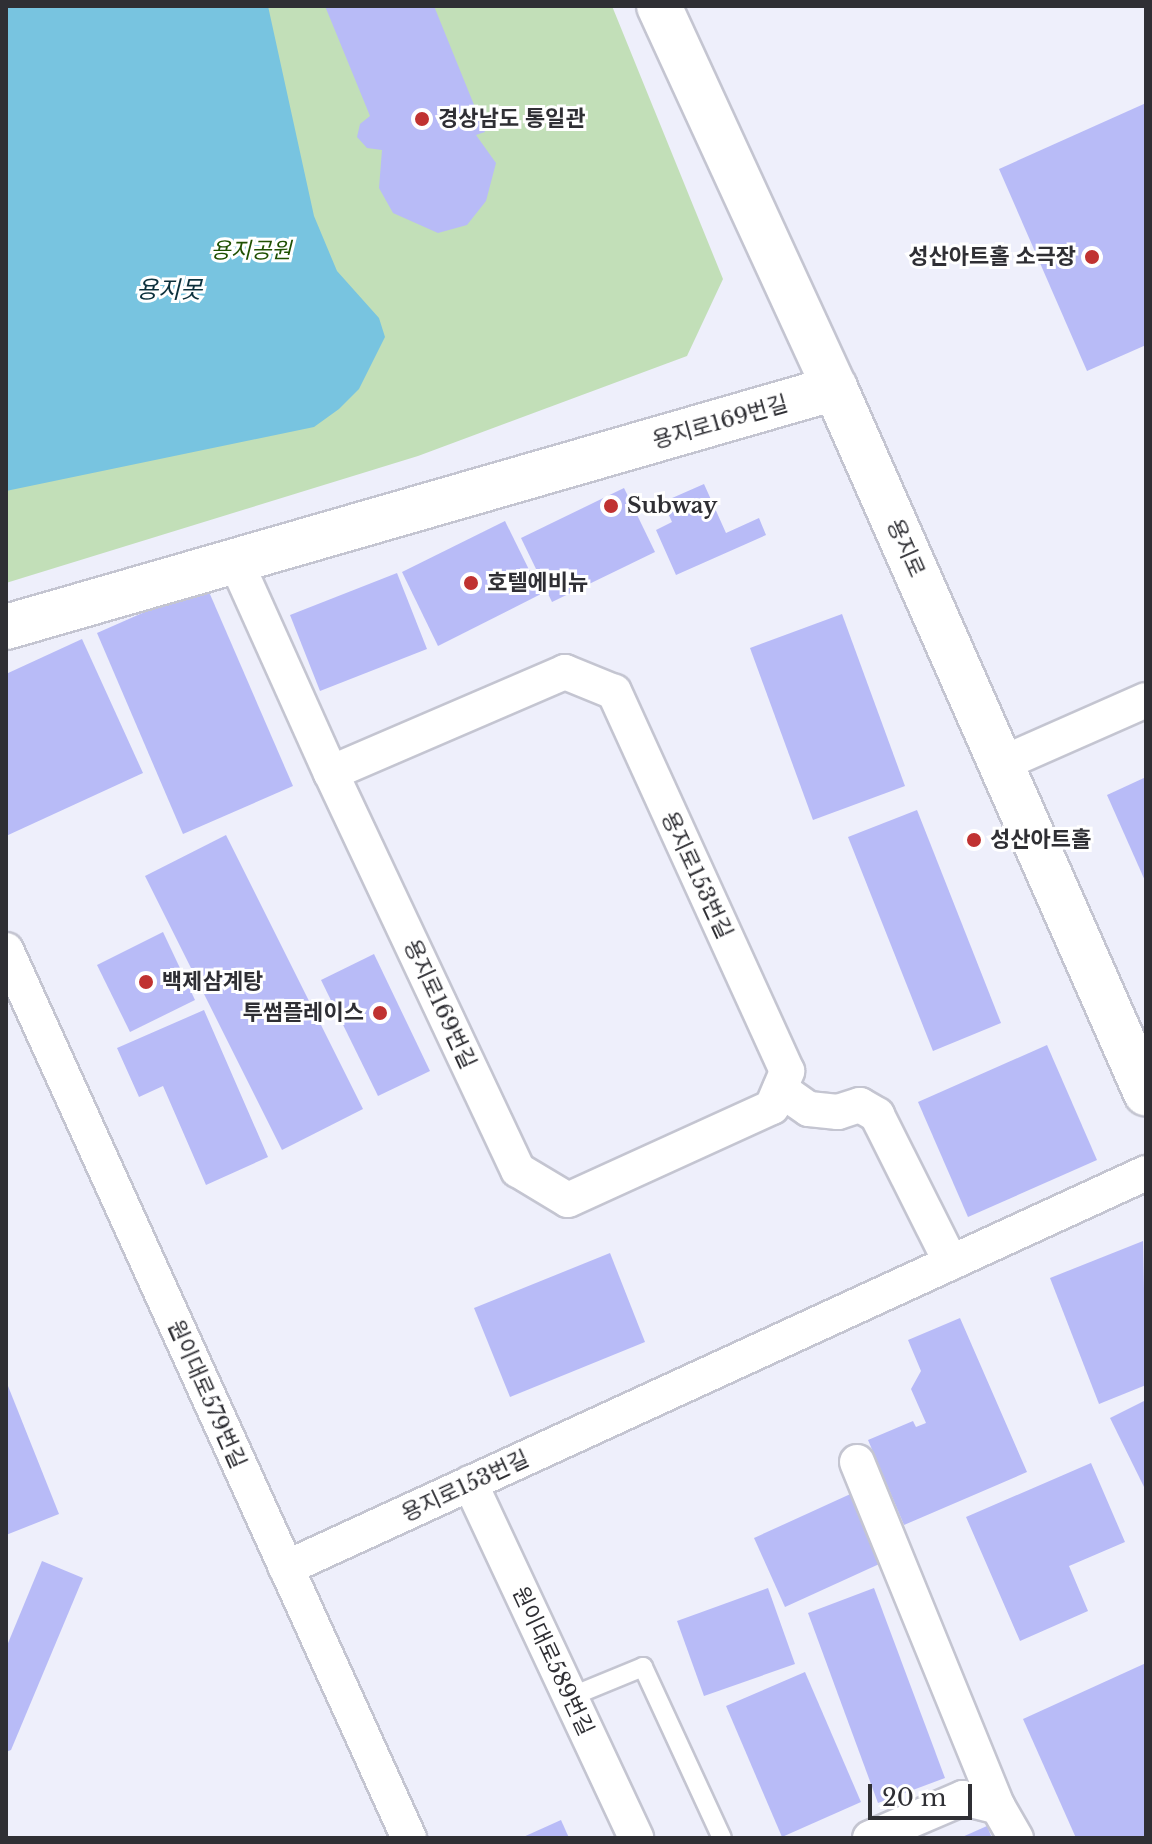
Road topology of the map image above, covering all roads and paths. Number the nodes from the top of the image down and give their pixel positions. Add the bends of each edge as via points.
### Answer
1 (659, 6) edge
2 (835, 388) junction
3 (236, 562) junction
4 (6, 627) edge
5 (1146, 700) edge
6 (1001, 764) junction
7 (331, 773) junction
8 (6, 950) edge
9 (780, 1089) junction
10 (1146, 1093) edge
11 (1146, 1173) edge
12 (951, 1263) junction
13 (857, 1462) dead end
14 (470, 1483) junction
15 (286, 1568) junction
16 (570, 1697) junction
17 (998, 1807) junction
18 (409, 1838) edge
19 (636, 1838) edge
20 (722, 1838) edge
21 (870, 1838) edge
22 (1016, 1838) edge

1 - 2 main road, 용지로
2 - 3 main road, 용지로169번길
2 - 6 main road, 용지로
3 - 4 main road, 용지로169번길
3 - 7 street, 용지로169번길
5 - 6 street
6 - 10 main road, 용지로
7 - 9 street, 용지로169번길 via 518,1170 568,1200 772,1107
7 - 9 street, 용지로153번길 via 565,672 614,692 787,1071
8 - 15 street, 원이대로579번길
9 - 12 street via 809,1109 838,1112 860,1105 877,1115
11 - 12 street, 용지로153번길
12 - 14 street, 용지로153번길
13 - 17 street
14 - 15 street, 용지로153번길
14 - 16 street, 원이대로589번길
15 - 18 street, 원이대로579번길
16 - 19 street, 원이대로589번길
16 - 20 lane via 643,1667
17 - 21 street via 963,1798
17 - 22 street

